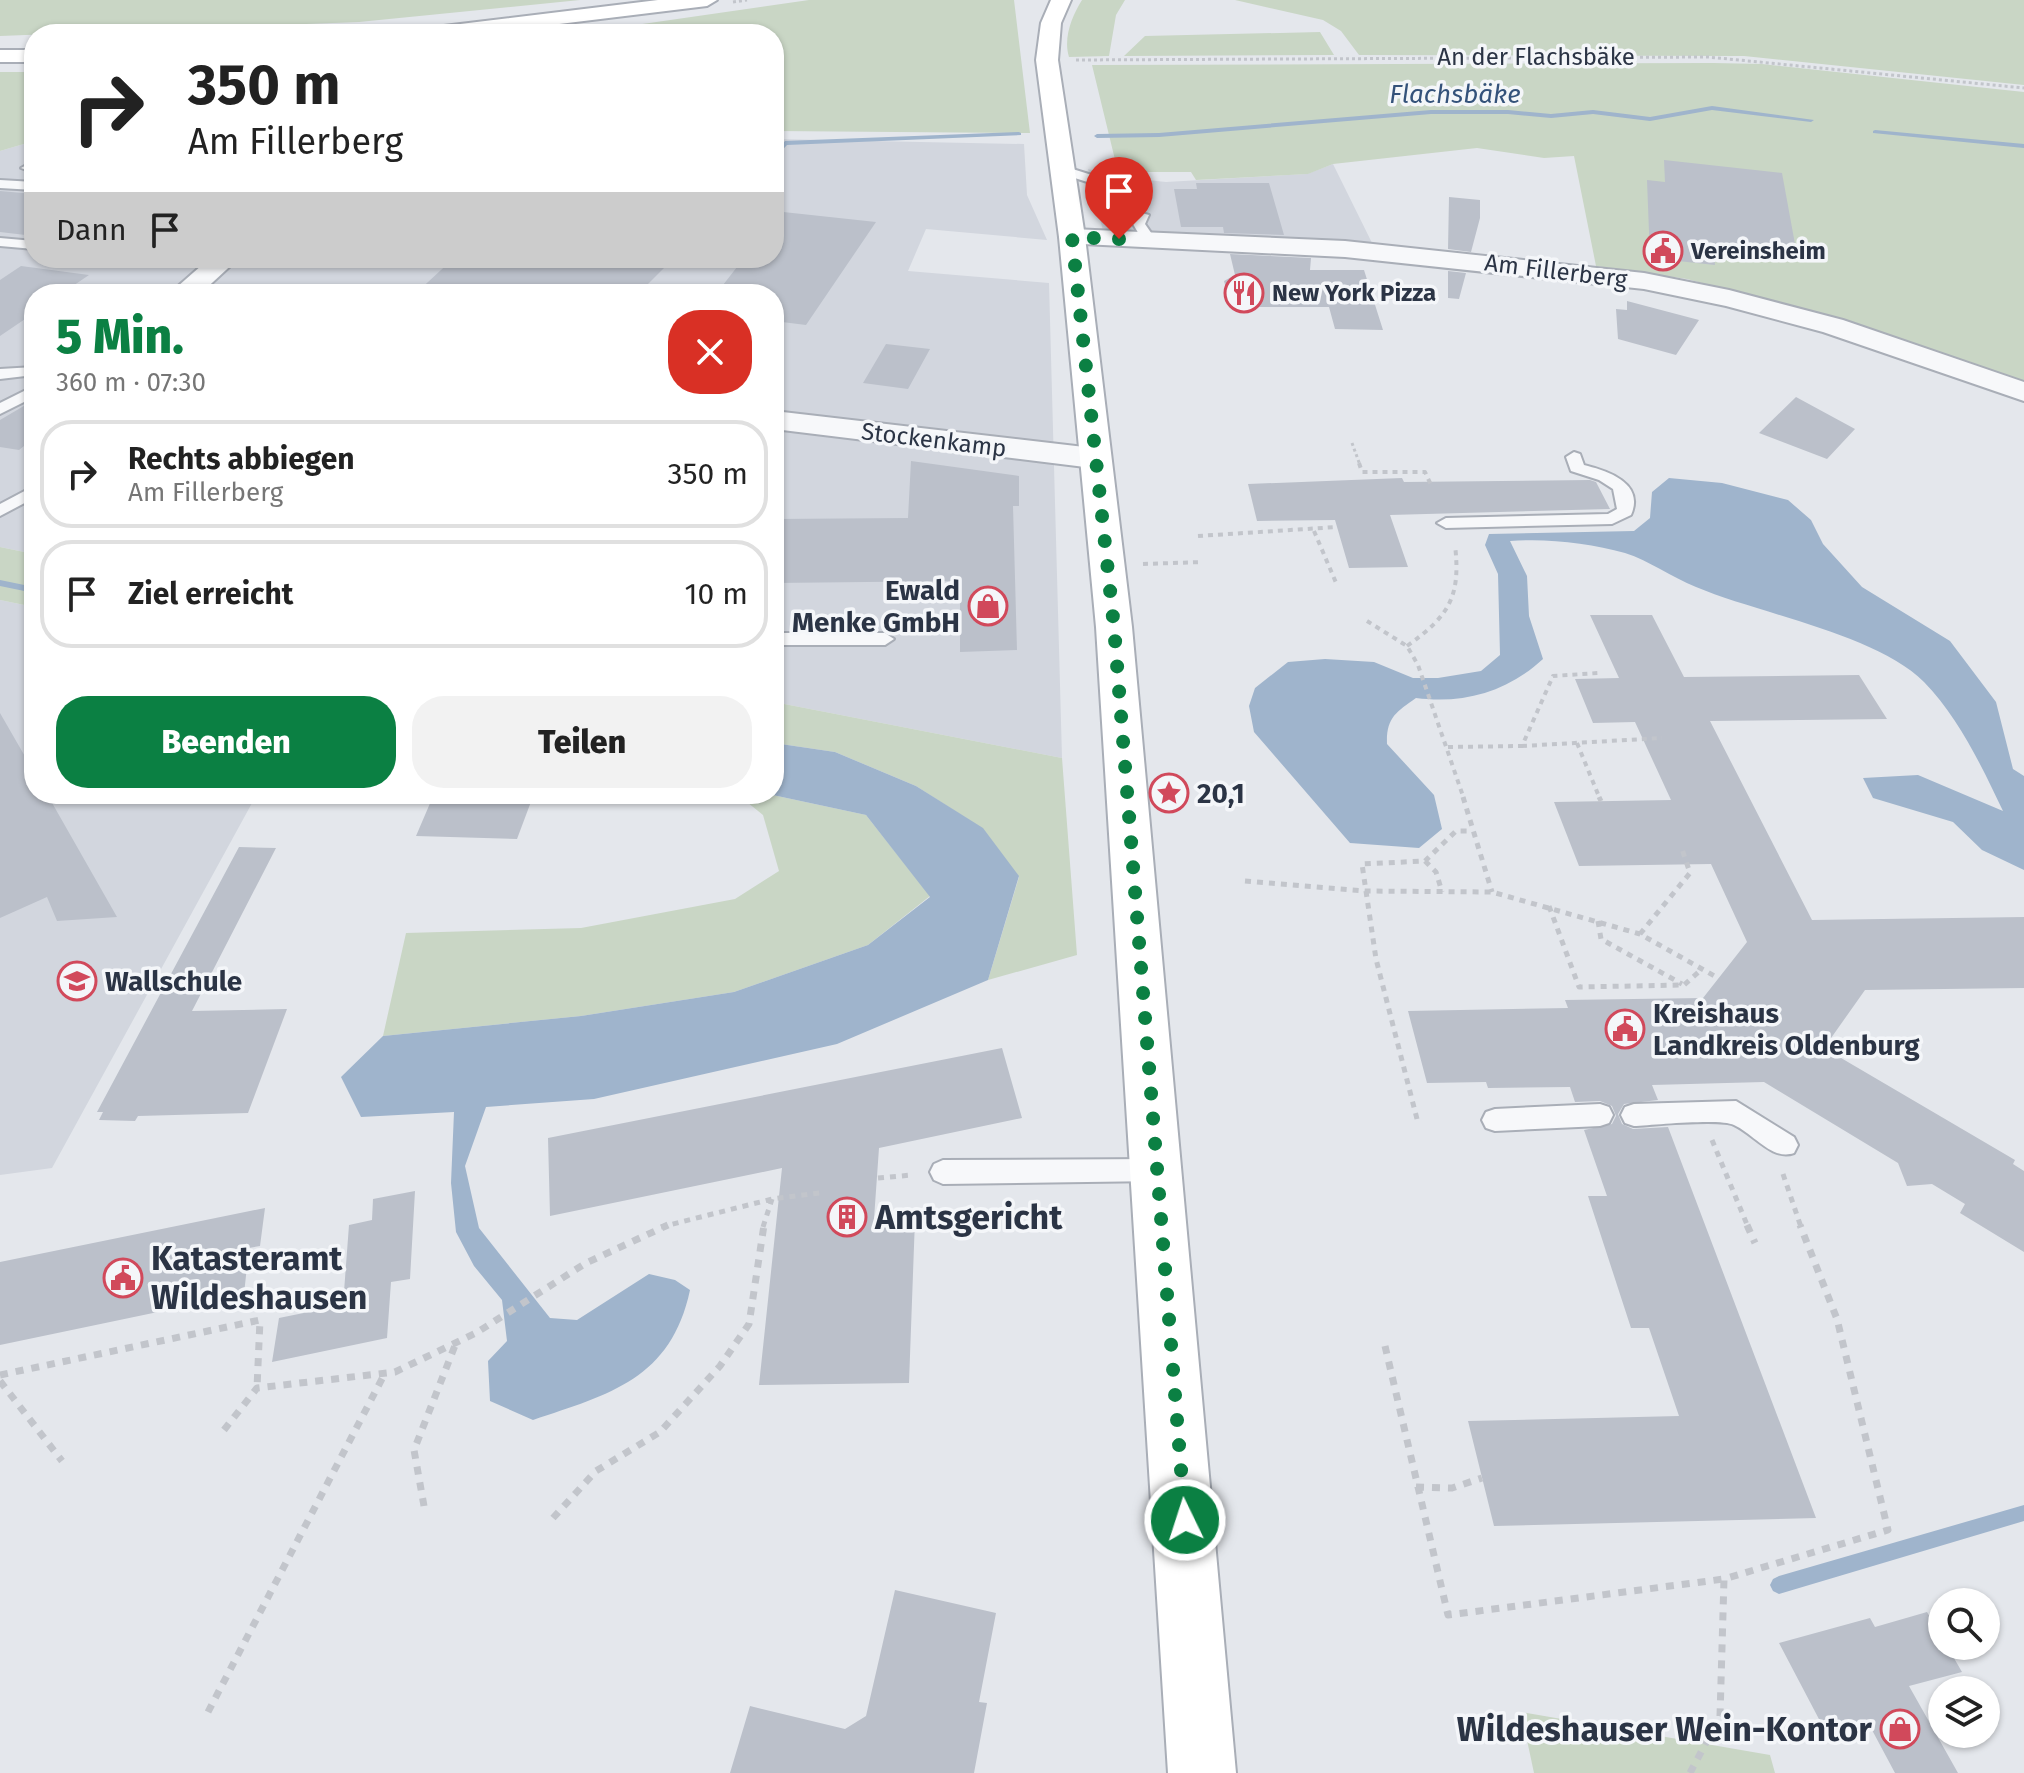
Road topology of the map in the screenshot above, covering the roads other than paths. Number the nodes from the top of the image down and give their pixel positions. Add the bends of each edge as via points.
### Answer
1 (707, 0) edge
2 (1061, 0) edge
3 (509, 24) edge
4 (0, 56) edge
5 (24, 56) edge
6 (1063, 170) junction
7 (0, 184) edge
8 (24, 185) edge
9 (1141, 200) dead end
10 (1072, 237) junction
11 (0, 242) edge
12 (24, 244) edge
13 (214, 268) edge
14 (195, 284) edge
15 (24, 372) edge
16 (0, 374) edge
17 (2024, 392) edge
18 (24, 396) edge
19 (0, 409) edge
20 (784, 421) edge
21 (1574, 457) dead end
22 (1093, 458) junction
23 (24, 497) edge
24 (0, 511) edge
25 (1446, 523) road end
26 (784, 639) edge
27 (885, 639) dead end
28 (1600, 1115) dead end
29 (1634, 1115) dead end
30 (1495, 1120) dead end
31 (1785, 1145) road end
32 (1158, 1170) junction
33 (943, 1172) dead end
34 (1202, 1773) edge

1 - 3 main road
2 - 6 main road via 1051,23 1047,60
4 - 5 main road
6 - 9 lane
6 - 10 main road
7 - 8 lane
10 - 17 street, Am Fillerberg via 1146,228 1644,281 1833,326
10 - 22 main road
11 - 12 lane
13 - 14 street
15 - 16 lane
18 - 19 lane
20 - 22 street, Stockenkamp
21 - 25 lane via 1577,468 1601,474 1624,489 1625,511 1612,519
22 - 32 main road via 1114,627
23 - 24 lane
26 - 27 lane
28 - 30 lane
29 - 31 lane via 1736,1112
32 - 33 lane
32 - 34 main road

